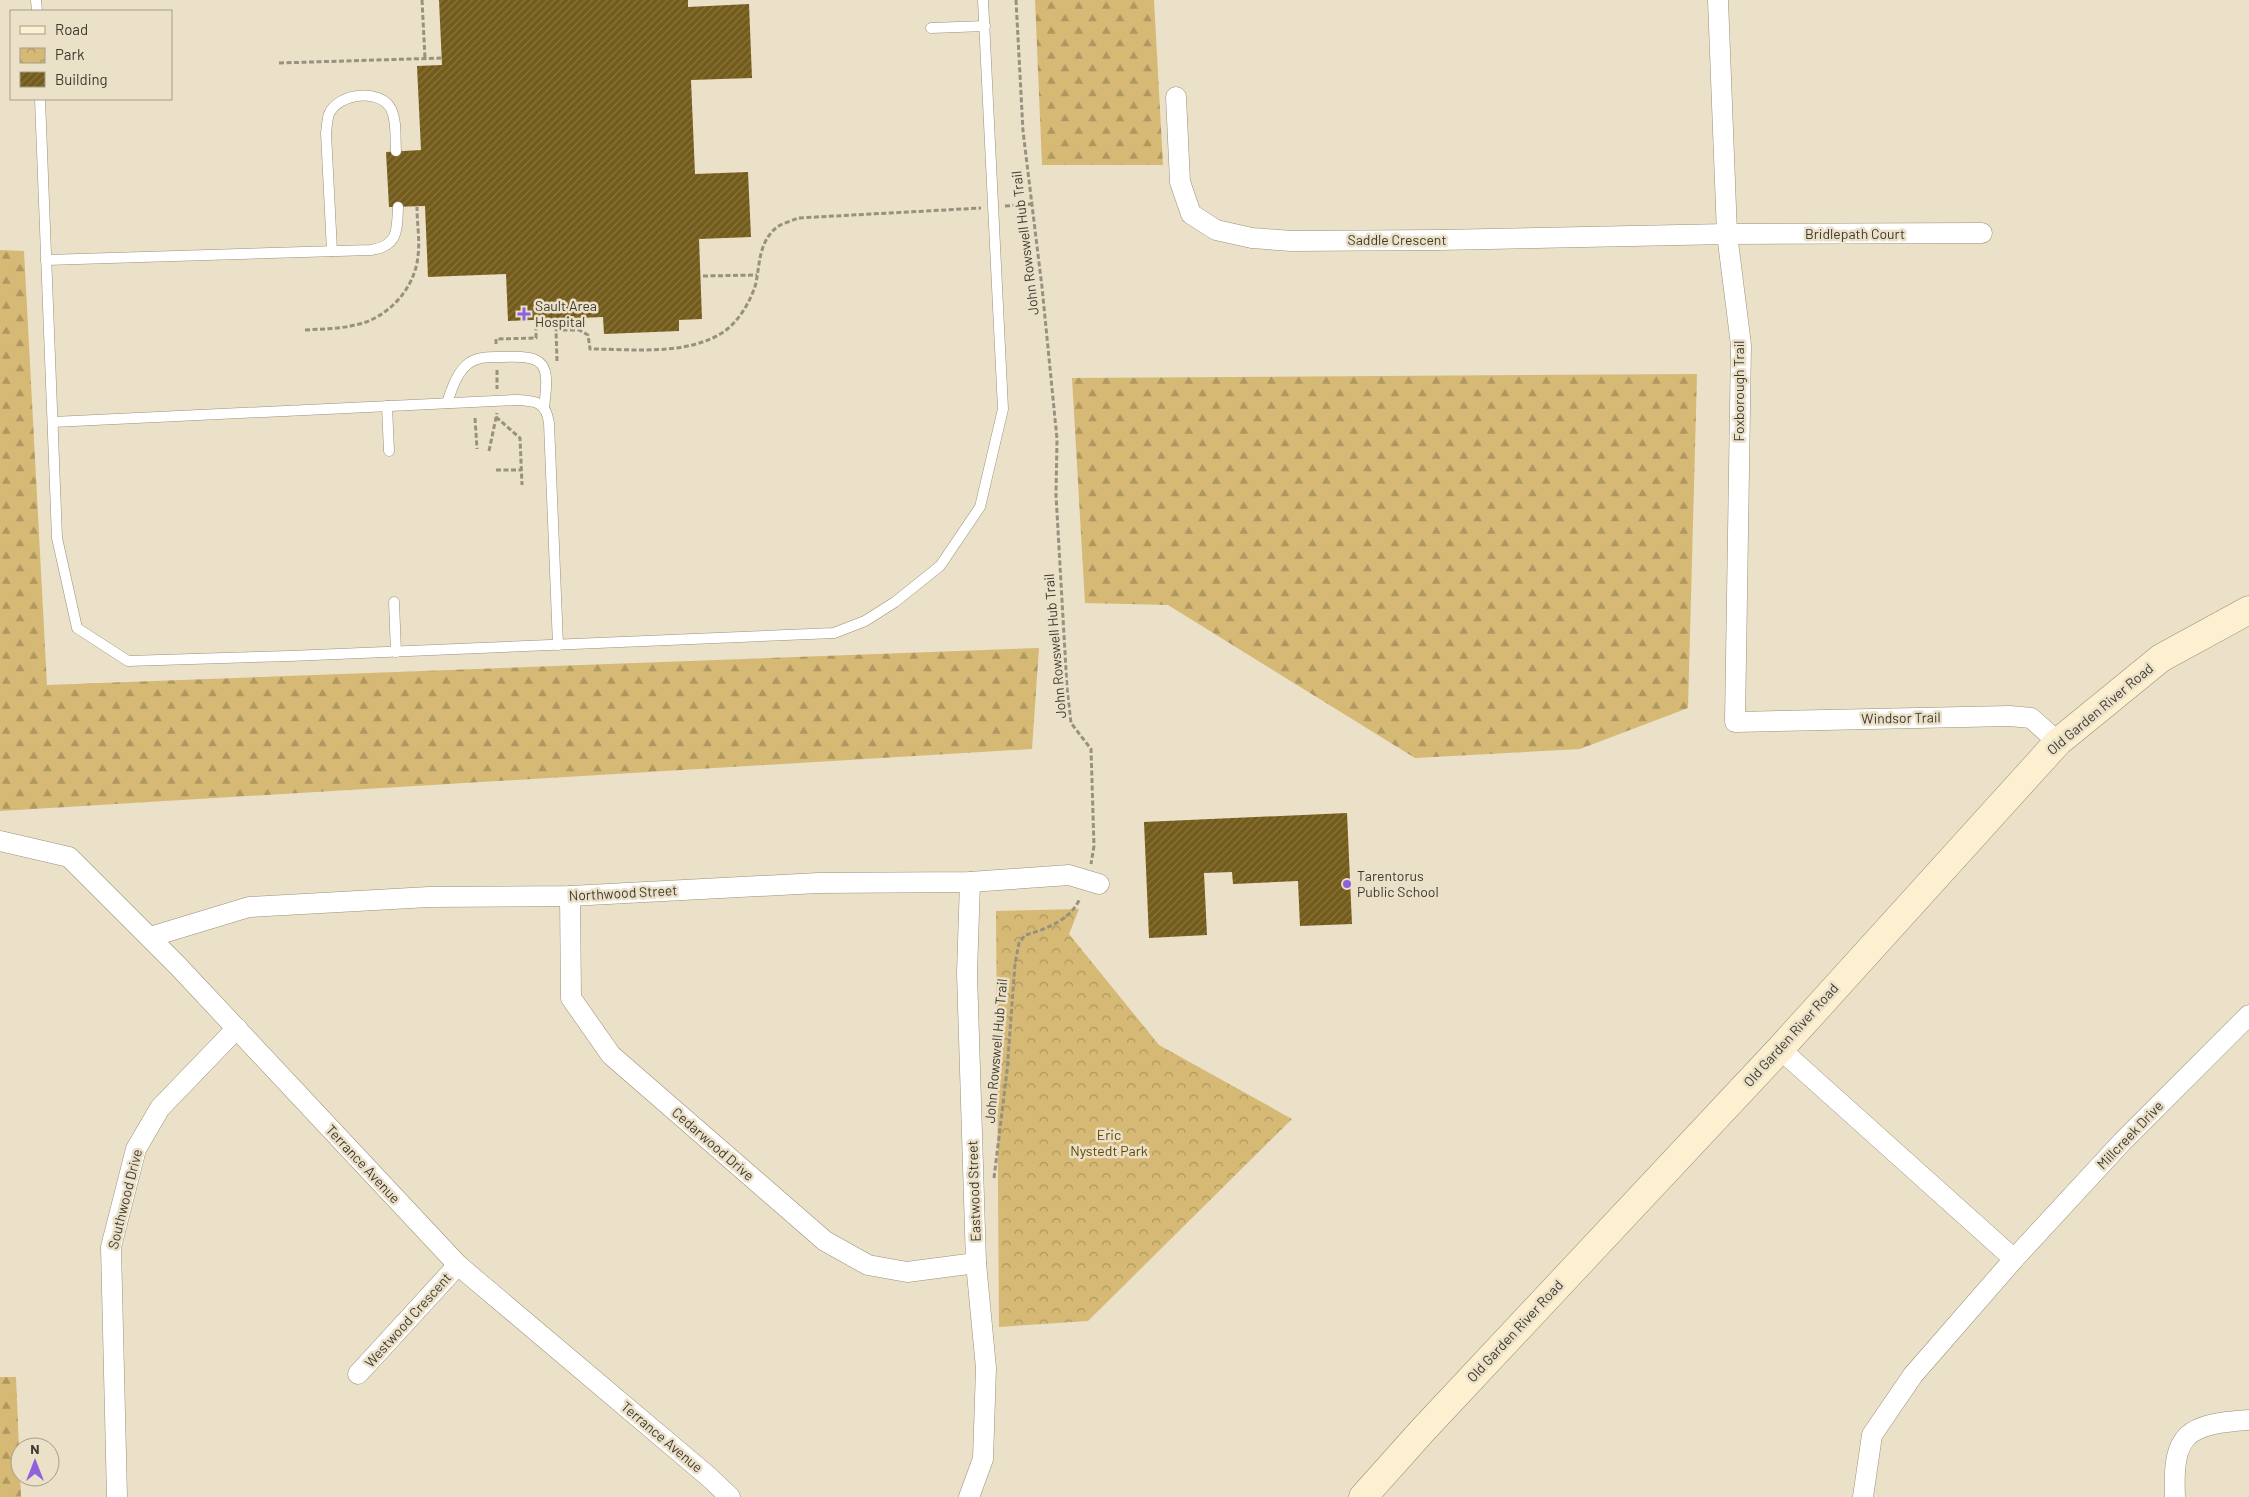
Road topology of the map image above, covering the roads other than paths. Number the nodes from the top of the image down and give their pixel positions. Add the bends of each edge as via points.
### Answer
1 (984, 0) edge
2 (1718, 0) edge
3 (985, 26) junction
4 (931, 28) dead end
5 (1176, 98) dead end
6 (40, 100) edge
7 (396, 151) dead end
8 (398, 207) dead end
9 (1982, 233) dead end
10 (1727, 234) junction
11 (332, 251) junction
12 (46, 260) junction
13 (447, 403) junction
14 (387, 406) junction
15 (544, 407) junction
16 (52, 422) junction
17 (389, 451) dead end
18 (394, 602) dead end
19 (2249, 610) edge
20 (558, 645) junction
21 (396, 652) junction
22 (1734, 722) joint
23 (2058, 742) junction
24 (0, 842) edge
25 (970, 882) junction
26 (1092, 882) road end
27 (570, 896) junction
28 (150, 937) junction
29 (2249, 1015) edge
30 (237, 1028) junction
31 (1780, 1049) junction
32 (2014, 1259) junction
33 (976, 1263) junction
34 (458, 1265) junction
35 (358, 1374) dead end
36 (2249, 1420) edge
37 (117, 1497) edge
38 (730, 1497) edge
39 (969, 1497) edge
40 (1363, 1497) edge
41 (1863, 1497) edge
42 (2175, 1497) edge

1 - 3 lane
2 - 10 street, Foxborough Trail
3 - 4 lane
3 - 20 lane via 1003,409 980,508 940,566 865,621 834,633
5 - 10 street, Saddle Crescent via 1180,182 1191,214 1216,230 1252,238 1290,241
6 - 12 lane
7 - 11 lane via 394,117 382,100 354,96 343,99 329,114 326,133
8 - 11 lane via 397,229 390,243 370,250
9 - 10 street, Bridlepath Court
10 - 22 street, Foxborough Trail via 1741,345
11 - 12 lane
12 - 16 lane
13 - 14 lane
13 - 15 lane via 532,400
13 - 15 lane via 453,384 468,364 478,358 527,356 537,359 543,366
14 - 16 lane
14 - 17 lane
15 - 20 lane via 548,415 550,442
16 - 21 lane via 57,538 77,628 128,661
18 - 21 lane
19 - 23 main road, Old Garden River Road via 2161,658
20 - 21 lane
22 - 23 street, Windsor Trail via 2010,716 2030,718
23 - 31 main road, Old Garden River Road
24 - 28 street, Terrance Avenue via 69,857
25 - 26 street, Northwood Street via 1069,875
25 - 27 street, Northwood Street via 818,883
25 - 33 street, Eastwood Street via 967,973
27 - 28 street, Northwood Street via 429,897 249,907
27 - 33 street, Cedarwood Drive via 571,998 611,1055 825,1242 868,1265 907,1272
28 - 30 street, Terrance Avenue
29 - 32 street, Millcreek Drive via 2122,1142
30 - 34 street, Terrance Avenue
30 - 37 street, Southwood Drive via 160,1108 136,1149 111,1247
31 - 32 street
31 - 40 main road, Old Garden River Road
32 - 41 street, Millcreek Drive via 1913,1375 1872,1434
33 - 39 street, Eastwood Street via 986,1377 983,1459
34 - 35 street, Westwood Crescent
34 - 38 street, Terrance Avenue
36 - 42 street via 2221,1422 2193,1430 2177,1450

